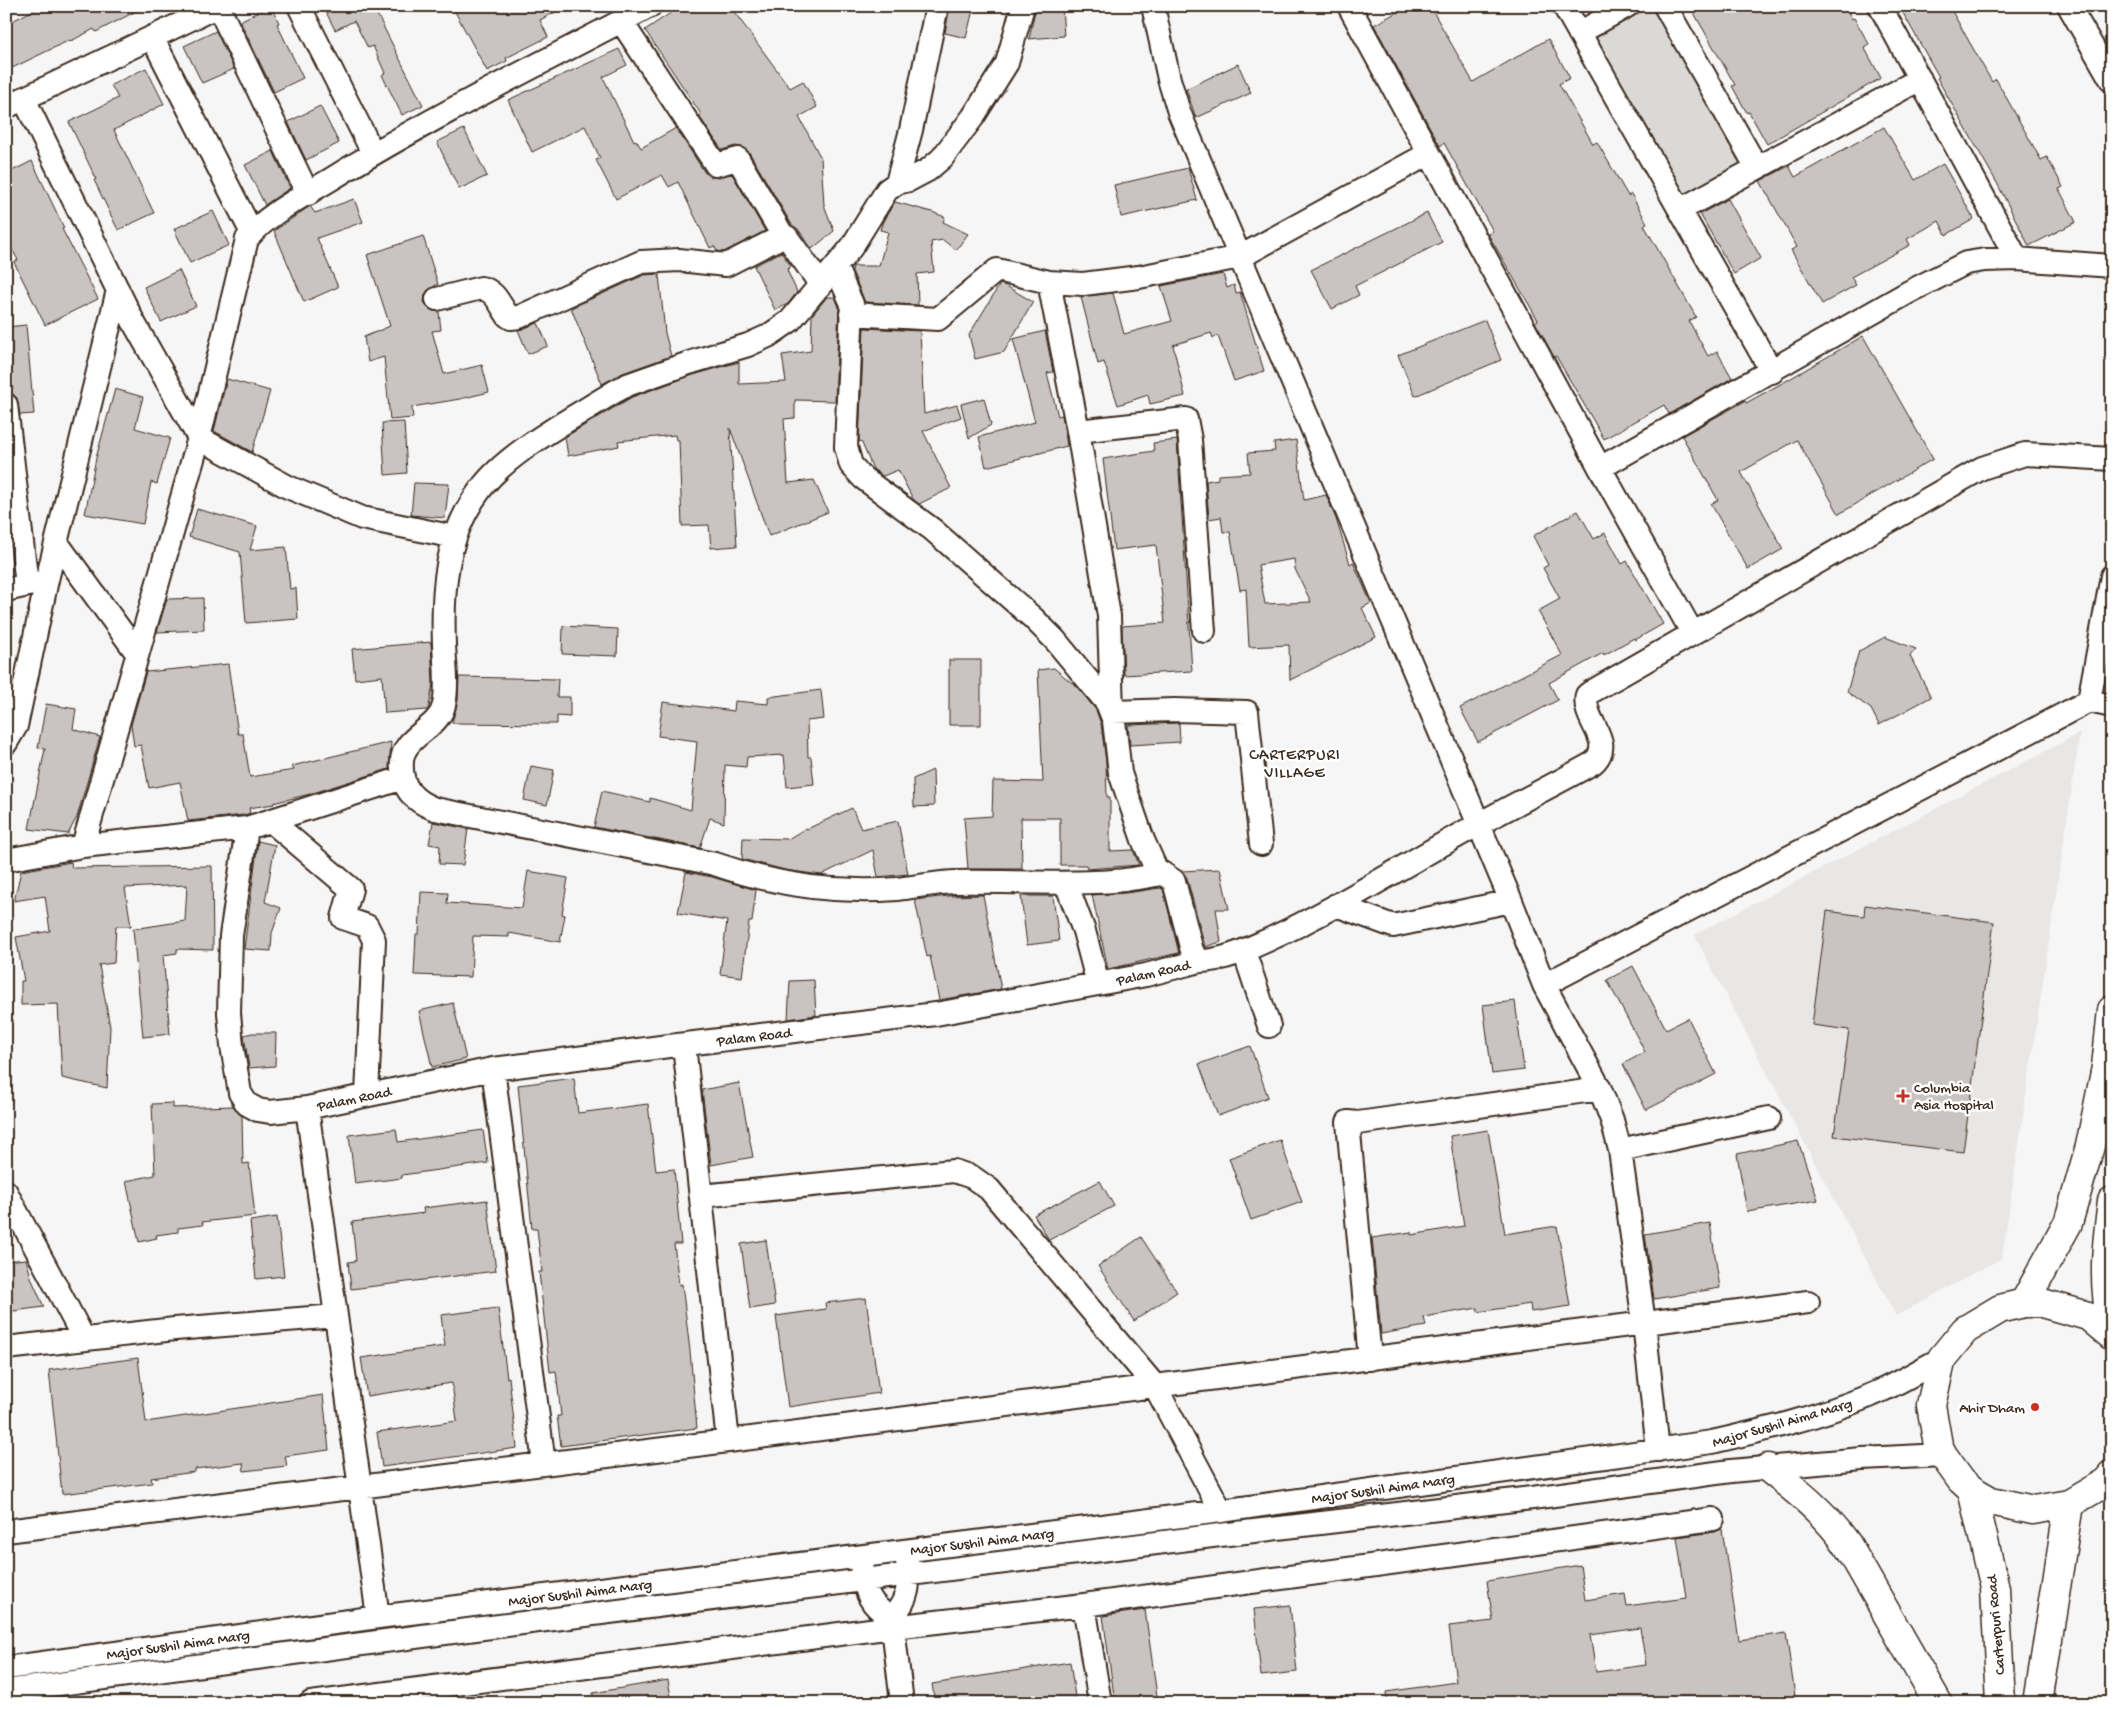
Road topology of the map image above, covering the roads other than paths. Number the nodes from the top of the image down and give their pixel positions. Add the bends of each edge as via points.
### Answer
1 (218, 6) edge
2 (299, 6) edge
3 (650, 6) edge
4 (937, 6) edge
5 (1023, 6) edge
6 (1153, 6) edge
7 (1349, 6) edge
8 (1564, 6) edge
9 (1627, 6) edge
10 (1665, 6) edge
11 (1880, 6) edge
12 (2069, 6) edge
13 (621, 21) junction
14 (1579, 33) junction
15 (152, 37) junction
16 (1920, 79) junction
17 (2112, 81) edge
18 (15, 103) edge
19 (373, 153) junction
20 (1428, 154) junction
21 (1757, 168) junction
22 (897, 183) junction
23 (308, 194) junction
24 (1680, 210) junction
25 (252, 233) junction
26 (783, 236) junction
27 (1240, 257) junction
28 (2017, 259) junction
29 (2112, 266) edge
30 (836, 268) junction
31 (1049, 282) junction
32 (821, 285) junction
33 (118, 290) junction
34 (437, 299) dead end
35 (851, 314) junction
36 (1772, 372) junction
37 (6, 404) edge
38 (1078, 431) junction
39 (199, 438) junction
40 (2112, 459) edge
41 (1600, 468) junction
42 (455, 537) junction
43 (57, 543) junction
44 (2112, 576) edge
45 (27, 585) edge
46 (1204, 631) dead end
47 (1692, 634) junction
48 (137, 653) junction
49 (2089, 701) junction
50 (2112, 706) edge
51 (1112, 712) junction
52 (6, 743) edge
53 (403, 778) junction
54 (270, 820) junction
55 (1478, 824) junction
56 (247, 828) junction
57 (1261, 844) dead end
58 (83, 846) junction
59 (6, 860) edge
60 (1162, 874) junction
61 (1066, 883) junction
62 (1511, 901) junction
63 (1336, 905) junction
64 (1244, 951) junction
65 (1200, 961) junction
66 (1098, 984) junction
67 (1544, 986) junction
68 (2112, 1010) edge
69 (1269, 1026) dead end
70 (684, 1045) junction
71 (493, 1069) junction
72 (1600, 1089) junction
73 (367, 1095) junction
74 (307, 1108) junction
75 (1769, 1118) dead end
76 (1620, 1150) junction
77 (6, 1192) edge
78 (701, 1196) junction
79 (2112, 1201) edge
80 (2108, 1264) edge
81 (1808, 1302) dead end
82 (2024, 1303) junction
83 (336, 1316) junction
84 (1644, 1324) junction
85 (2112, 1327) edge
86 (2112, 1336) edge
87 (84, 1339) junction
88 (6, 1348) edge
89 (1942, 1358) junction
90 (1370, 1359) junction
91 (1155, 1386) junction
92 (728, 1441) junction
93 (1658, 1450) junction
94 (1943, 1455) junction
95 (544, 1464) junction
96 (1768, 1468) junction
97 (2112, 1475) edge
98 (360, 1487) junction
99 (1972, 1490) junction
100 (2069, 1504) junction
101 (1220, 1511) junction
102 (1713, 1519) dead end
103 (6, 1531) edge
104 (906, 1550) junction
105 (860, 1557) junction
106 (908, 1574) junction
107 (864, 1580) junction
108 (1084, 1604) junction
109 (378, 1617) junction
110 (892, 1622) junction
111 (6, 1668) edge
112 (6, 1690) edge
113 (312, 1703) edge
114 (902, 1703) edge
115 (1100, 1703) edge
116 (1938, 1703) edge
117 (2001, 1703) edge
118 (2038, 1703) edge

1 - 15 street
1 - 23 street
2 - 19 street
3 - 13 street
4 - 22 street
5 - 22 street via 1007,63 973,117 942,158 921,174
6 - 27 street via 1179,112
7 - 20 street
8 - 14 street
9 - 14 street
10 - 21 street
11 - 16 street
12 - 17 street
13 - 19 street
13 - 26 street via 716,165 738,159
14 - 24 street
15 - 18 street
15 - 25 street
16 - 21 street
16 - 28 street
18 - 33 street
19 - 23 street
20 - 27 street
20 - 41 street
21 - 24 street
22 - 30 street via 887,190
23 - 25 street
24 - 36 street
25 - 39 street via 243,249
26 - 32 street via 787,237
26 - 34 street via 726,265 679,260 641,262 519,317 508,316 488,289
27 - 31 street via 1138,277 1082,284
27 - 55 street
28 - 29 street
28 - 36 street via 1966,263 1909,292
30 - 32 street
30 - 35 street via 852,304
31 - 35 street via 997,270 938,319
31 - 38 street
32 - 42 street via 790,321 768,336 627,385 527,448 504,464 480,489
33 - 39 street via 155,363
33 - 43 street
35 - 51 street via 846,447 851,465 863,478 933,530 1033,618 1055,640
36 - 41 street
37 - 45 street
38 - 46 street via 1186,419
38 - 51 street via 1109,616
39 - 42 street via 250,467 362,518
39 - 48 street
40 - 47 street via 2025,454 1982,468
41 - 47 street
42 - 53 street via 446,579 446,696 443,710 403,751
43 - 45 street
43 - 48 street
44 - 49 street
45 - 52 street via 16,726
47 - 55 street, Palam Road via 1587,695 1586,708 1603,747 1593,763
48 - 58 street
49 - 50 street
49 - 67 street
51 - 57 street via 1247,712
51 - 60 street via 1120,773 1152,862
53 - 54 street
53 - 61 street via 410,793 420,803 435,809 715,864 748,876 800,887 897,889 951,882
54 - 56 street
54 - 73 street via 351,889 343,918 367,926 374,940
55 - 62 street
55 - 63 street, Palam Road
56 - 58 street
56 - 74 street, Palam Road via 231,936 229,986 232,1046 240,1093 247,1104 258,1110
58 - 59 street
60 - 61 street via 1115,881
60 - 65 street via 1174,881 1192,951
61 - 66 street via 1084,931
62 - 63 street via 1393,926
62 - 67 street
63 - 64 street, Palam Road
64 - 65 street, Palam Road
64 - 69 street
65 - 66 street, Palam Road
66 - 70 street, Palam Road via 936,1014
67 - 72 street
68 - 82 main road via 2106,1067 2090,1146 2068,1223
70 - 71 street, Palam Road
70 - 78 street
71 - 73 street, Palam Road
71 - 95 street
72 - 76 street
72 - 90 street via 1348,1122
73 - 74 street, Palam Road
74 - 83 street
75 - 76 street
76 - 84 street
77 - 87 street
78 - 91 street via 954,1171 972,1177 989,1189
78 - 92 street
79 - 80 main road
80 - 85 main road via 2106,1298
81 - 84 street
82 - 86 main road via 2042,1302 2088,1316
82 - 89 main road via 2000,1309 1965,1330
83 - 87 street via 175,1328
83 - 98 street
84 - 90 street
84 - 93 street
87 - 88 street
89 - 93 street, Major Sushil Aima Marg via 1895,1384 1832,1410 1712,1442
89 - 94 main road via 1931,1405 1938,1445
90 - 91 street
91 - 92 street
91 - 101 street
92 - 95 street
93 - 101 street, Major Sushil Aima Marg
94 - 96 street, Major Sushil Aima Marg
94 - 99 main road via 1960,1480
95 - 98 street
96 - 106 street, Major Sushil Aima Marg
96 - 116 main road via 1833,1523
97 - 100 main road
98 - 103 street
98 - 109 street
99 - 100 main road via 1991,1501 2033,1510
99 - 117 main road, Carterpuri Road via 1995,1588
100 - 118 main road
101 - 104 street, Major Sushil Aima Marg
102 - 108 street
104 - 105 street, Major Sushil Aima Marg
104 - 106 street
105 - 107 street
105 - 109 street, Major Sushil Aima Marg
106 - 107 street, Major Sushil Aima Marg
106 - 110 street via 905,1599
107 - 110 street via 874,1605
107 - 112 street, Major Sushil Aima Marg
108 - 110 street
108 - 115 street
109 - 111 street, Major Sushil Aima Marg
110 - 113 street
110 - 114 street

